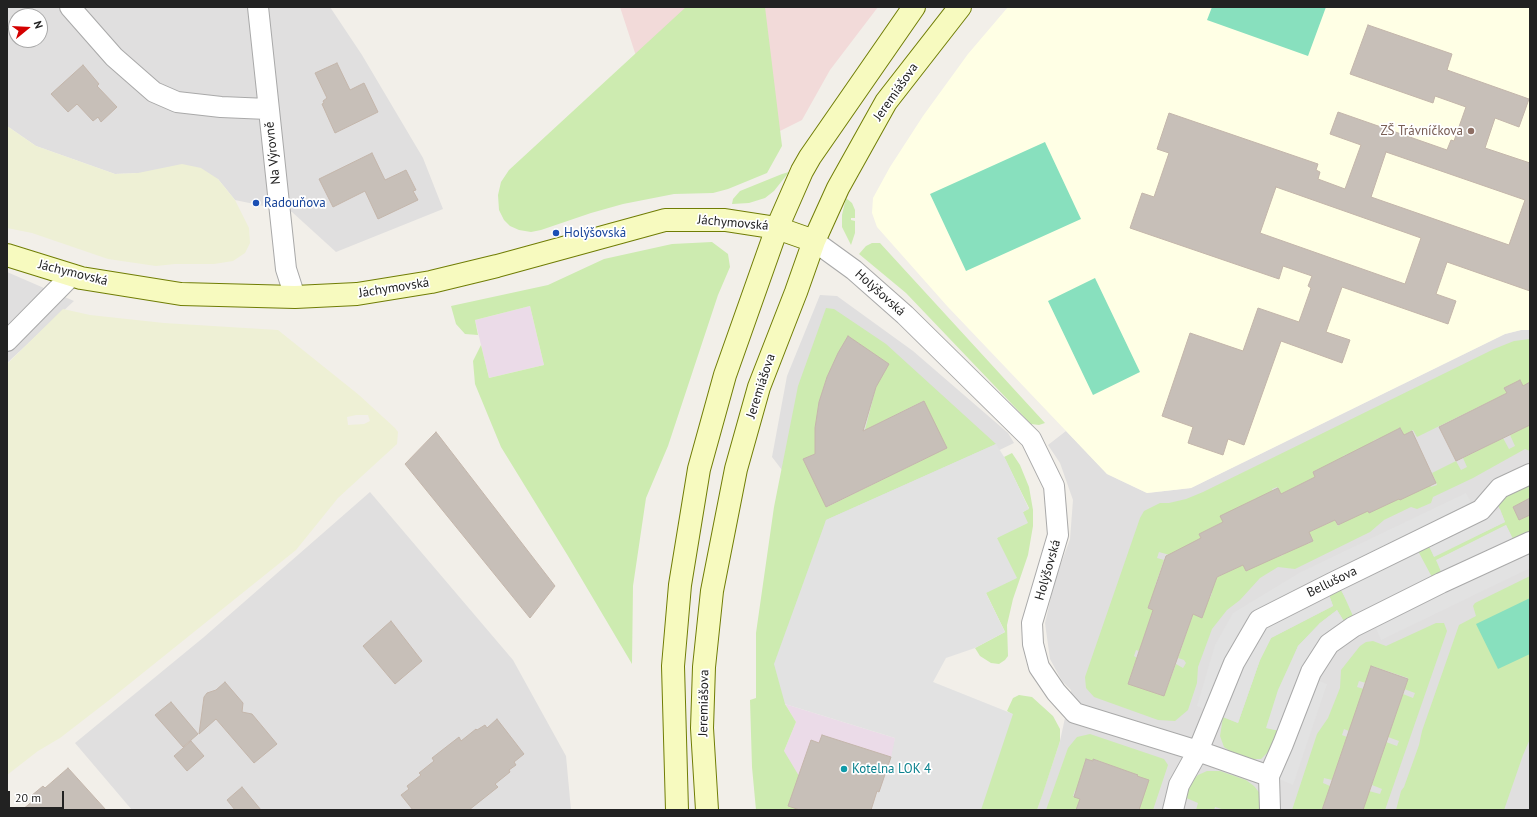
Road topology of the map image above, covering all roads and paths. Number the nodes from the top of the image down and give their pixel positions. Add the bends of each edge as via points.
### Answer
1 (70, 7) edge
2 (258, 7) edge
3 (914, 7) edge
4 (960, 7) edge
5 (268, 108) junction
6 (777, 228) junction
7 (814, 241) junction
8 (7, 255) edge
9 (72, 274) junction
10 (295, 297) junction
11 (7, 341) edge
12 (1530, 474) edge
13 (1530, 542) edge
14 (1198, 751) junction
15 (1269, 776) junction
16 (678, 810) edge
17 (706, 810) edge
18 (1173, 810) edge
19 (1270, 810) edge

1 - 5 street via 114,57 154,92 177,102 221,107
2 - 5 street, Na Výrovně
3 - 6 main road via 810,157
4 - 7 main road, Jeremiášova via 886,102 838,188
5 - 10 street, Na Výrovně via 286,269
6 - 7 main road, Jáchymovská
6 - 10 main road, Jáchymovská via 725,220 665,220 431,282 357,294
6 - 16 main road via 725,375 699,469 680,585 673,666
7 - 14 street, Holýšovská via 850,267 905,315 1031,439 1054,486 1058,535 1032,623 1033,644 1039,667 1056,692 1075,713
7 - 17 main road, Jeremiášova via 759,387 736,469 712,591 704,668 702,728
8 - 9 main road, Jáchymovská
9 - 10 main road, Jáchymovská via 81,278 181,294
9 - 11 street
12 - 14 street, Bellušova via 1500,488 1481,510 1258,620 1234,663
13 - 15 street via 1441,582 1353,627 1329,644 1311,672
14 - 15 street
14 - 18 street, Bellušova via 1179,785
15 - 19 street

